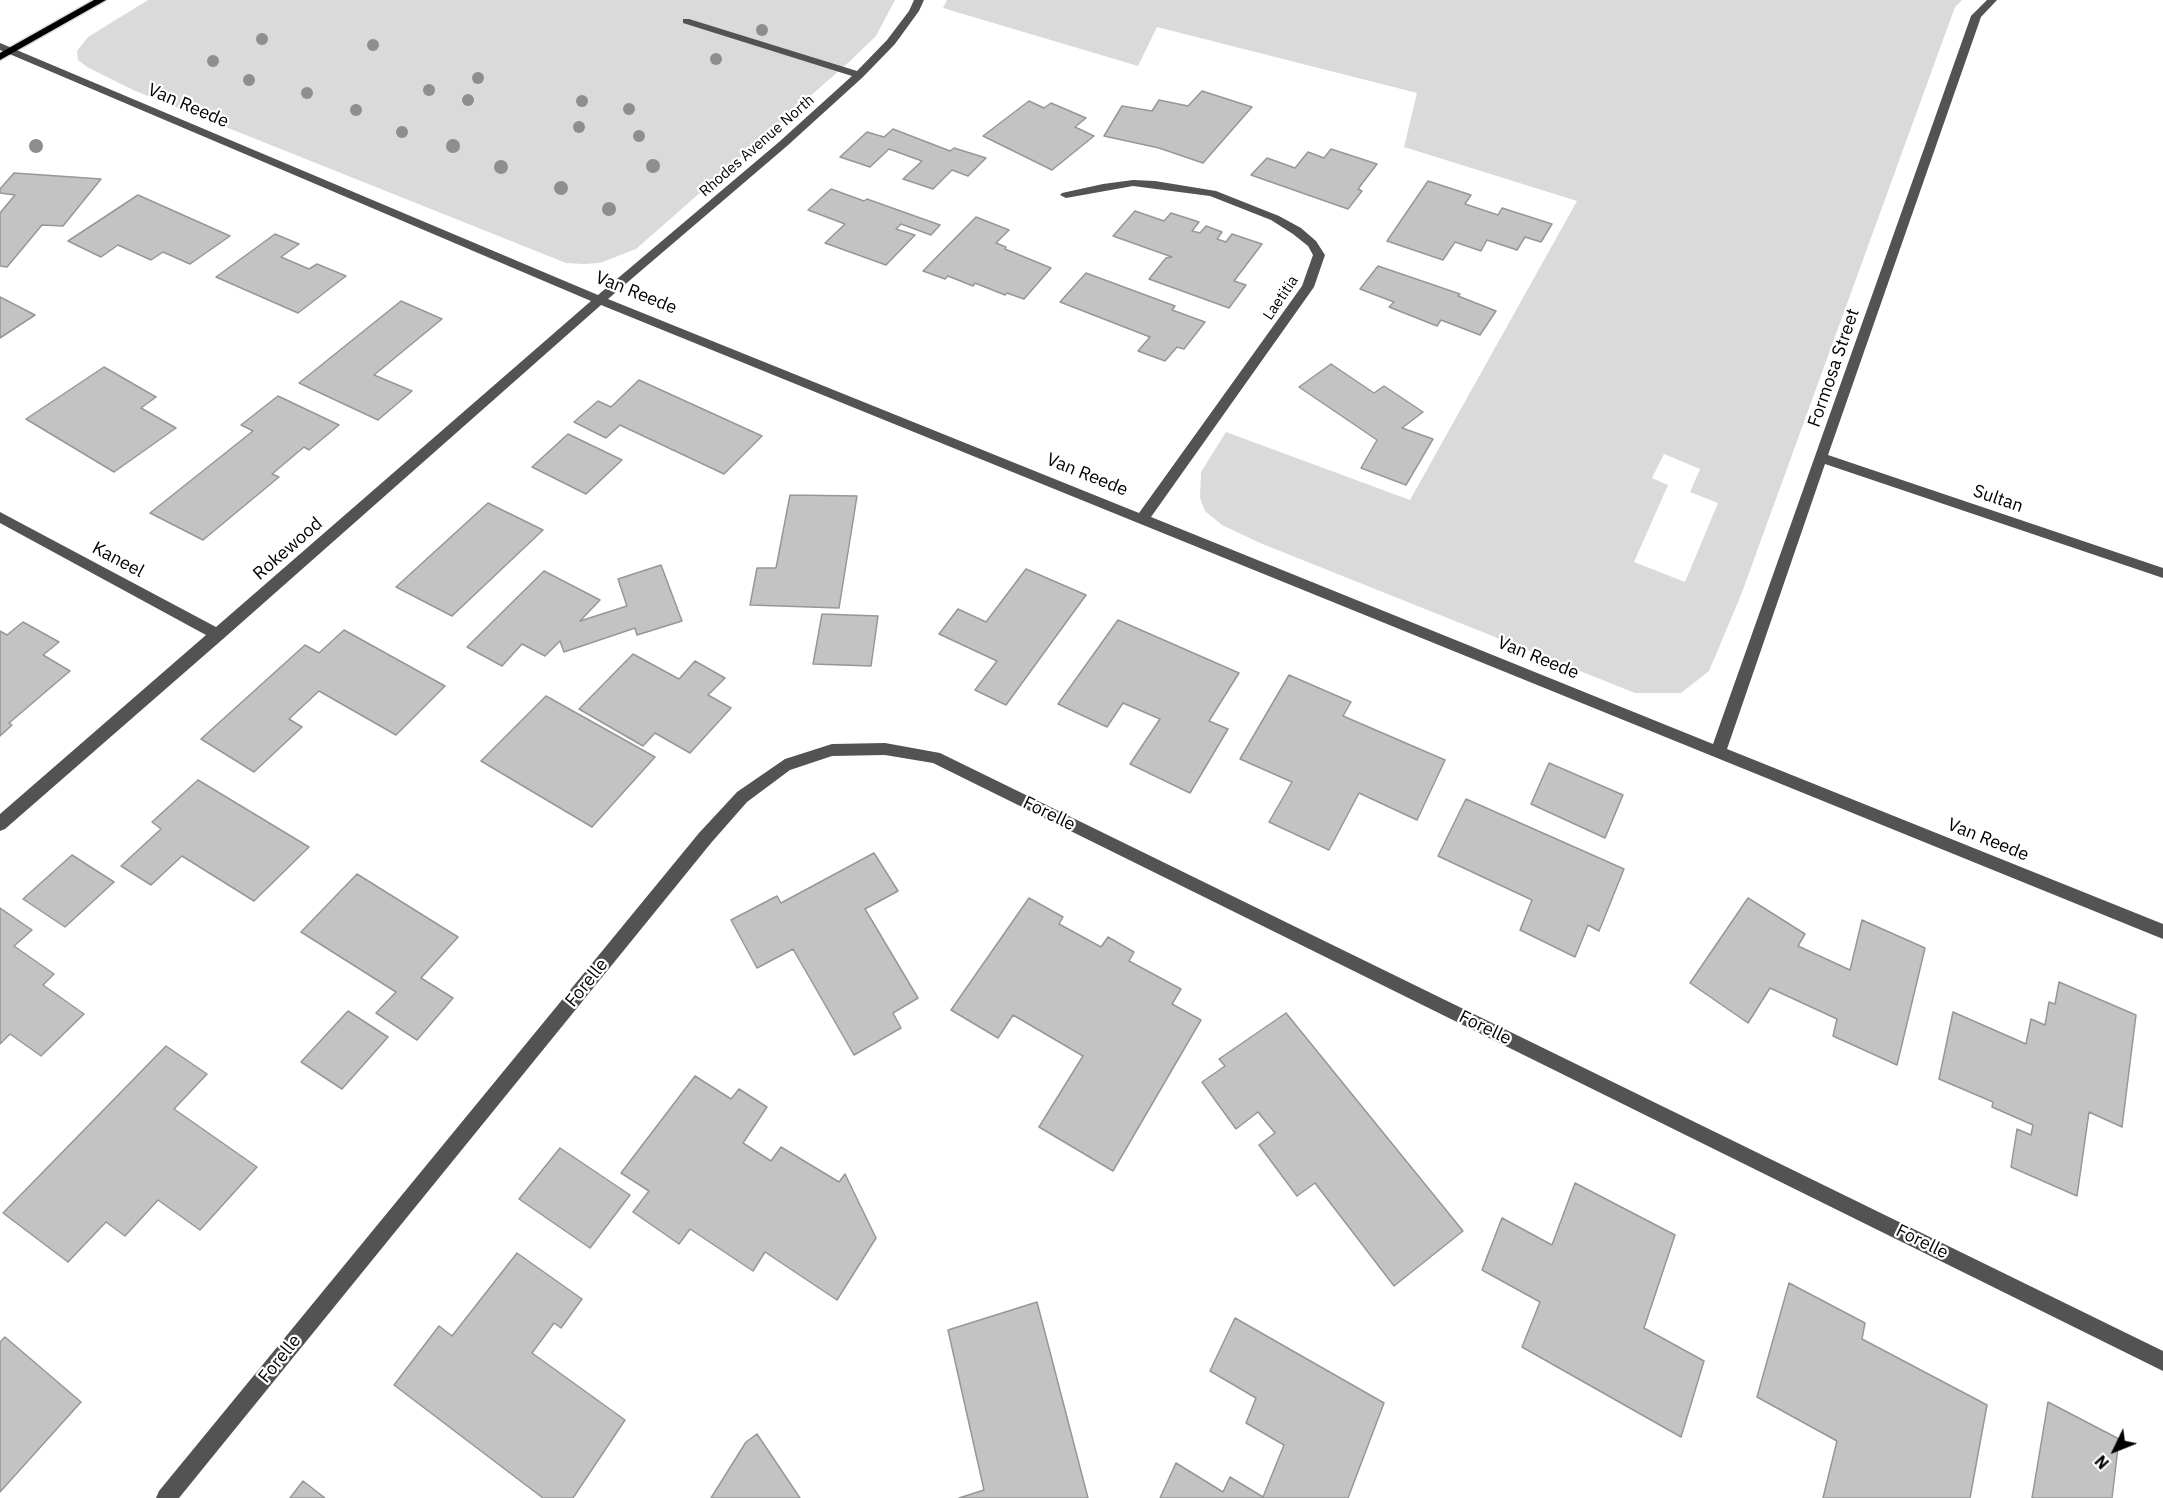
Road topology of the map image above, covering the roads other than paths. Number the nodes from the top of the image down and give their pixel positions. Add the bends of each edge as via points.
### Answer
1 (100, 0) edge
2 (919, 0) edge
3 (1992, 0) edge
4 (686, 21) dead end
5 (5, 49) edge
6 (0, 57) edge
7 (859, 75) junction
8 (1066, 195) dead end
9 (599, 300) junction
10 (1822, 458) junction
11 (0, 517) edge
12 (1143, 518) junction
13 (2163, 573) edge
14 (218, 635) junction
15 (1718, 752) junction
16 (0, 824) edge
17 (2163, 932) edge
18 (2163, 1361) edge
19 (166, 1498) edge

1 - 5 main road
2 - 7 street, Rhodes Avenue North via 891,42
3 - 10 street, Formosa Street via 1977,16
4 - 7 street
5 - 6 main road
5 - 9 street, Van Reede
7 - 9 street, Rhodes Avenue North
8 - 12 street, Laetitia via 1133,183 1212,193 1275,218 1297,231 1319,255 1308,288
9 - 12 street, Van Reede
9 - 14 street, Rokewood
10 - 13 street, Sultan
10 - 15 street, Formosa Street
11 - 14 street, Kaneel
12 - 15 street, Van Reede
14 - 16 street, Rokewood
15 - 17 street, Van Reede
18 - 19 street, Forelle via 935,758 885,749 832,750 785,765 742,797

